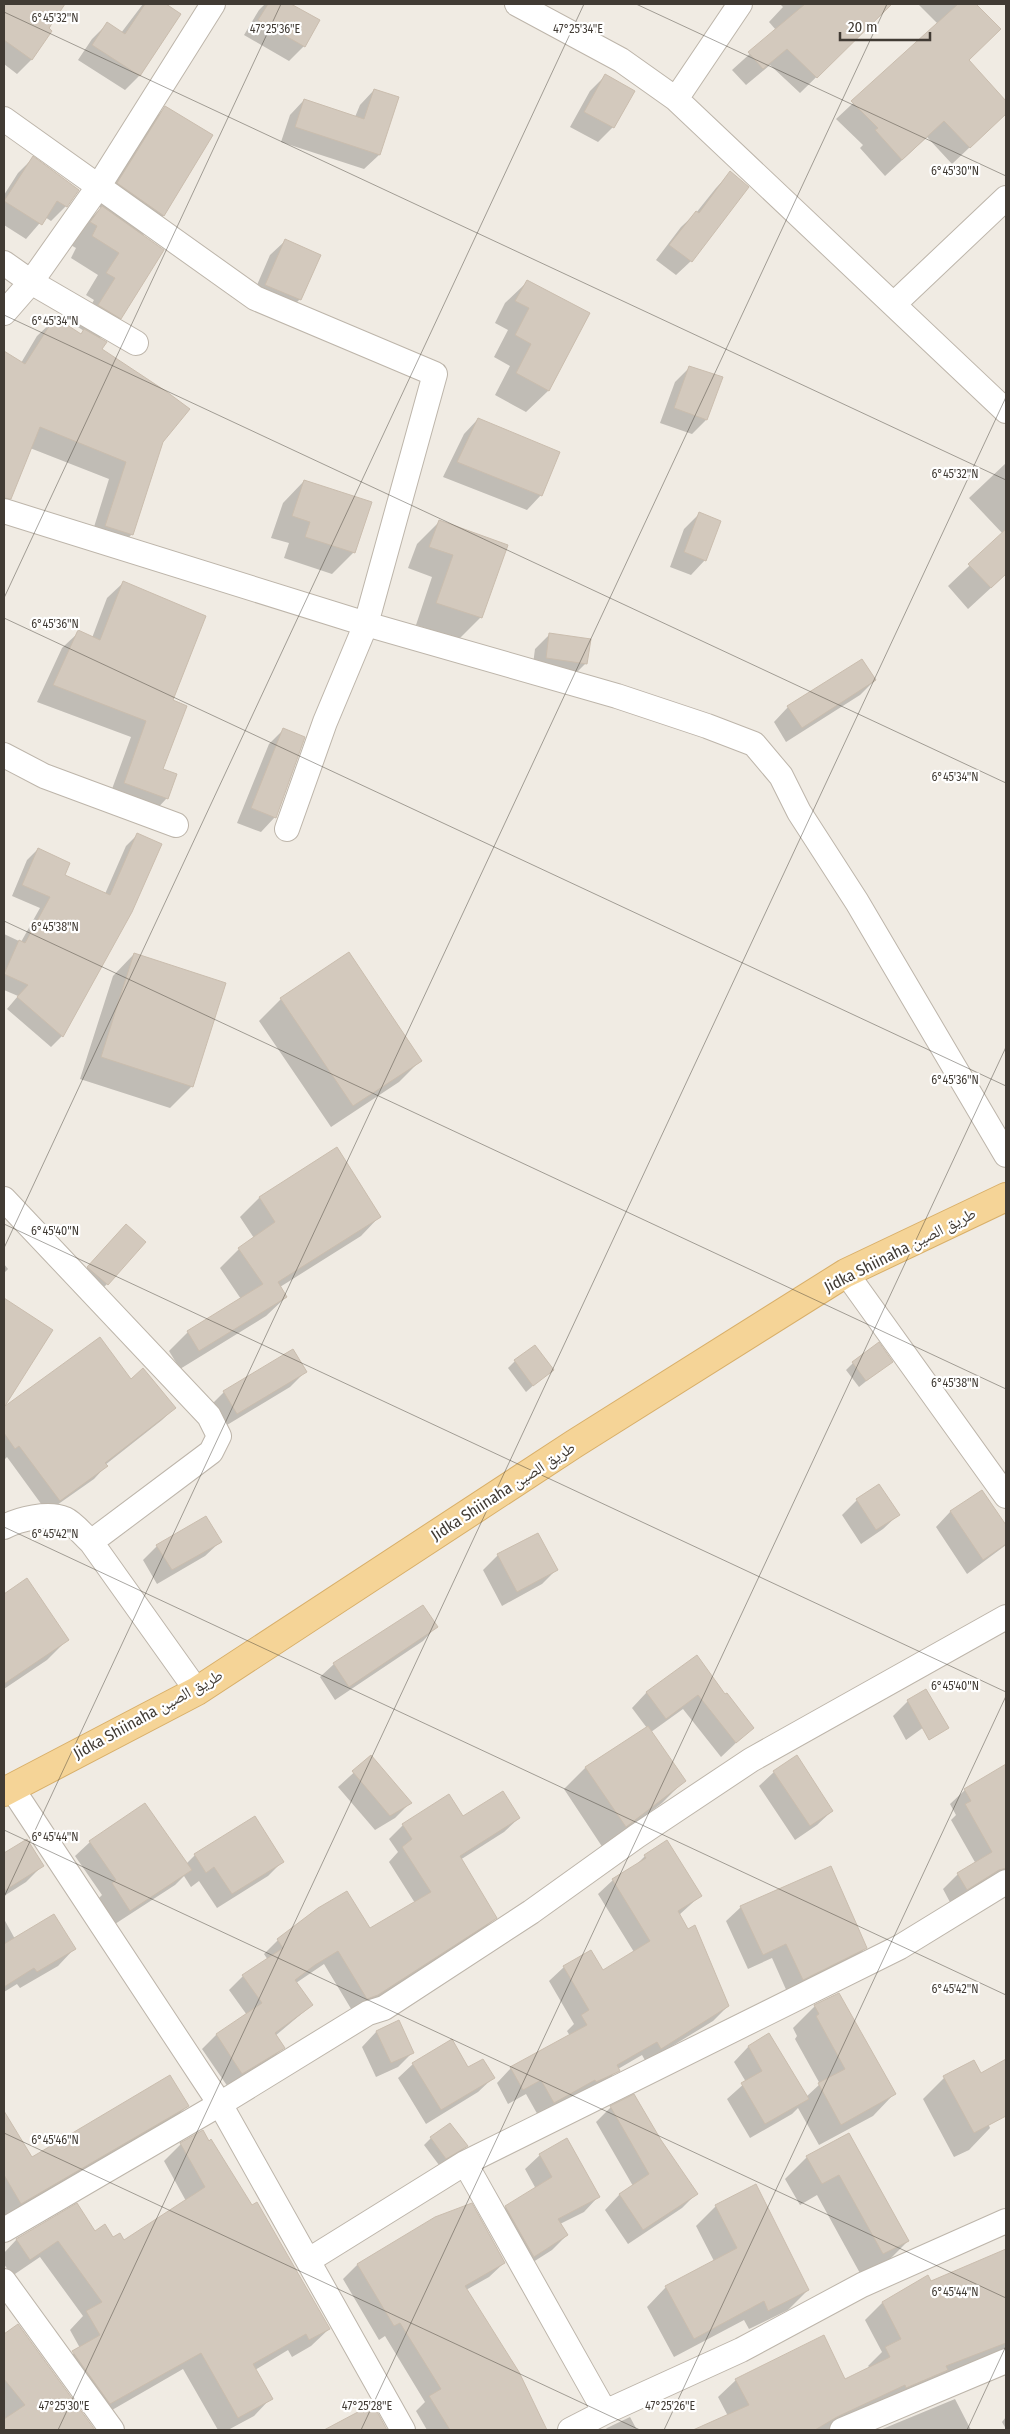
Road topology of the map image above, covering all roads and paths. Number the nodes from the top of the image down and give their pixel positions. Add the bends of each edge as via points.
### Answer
1 (517, 4) edge
2 (740, 4) edge
3 (207, 6) edge
4 (676, 99) junction
5 (4, 119) edge
6 (98, 187) junction
7 (1006, 198) edge
8 (4, 263) edge
9 (31, 282) junction
10 (894, 304) junction
11 (4, 313) edge
12 (136, 342) dead end
13 (1006, 411) edge
14 (4, 511) edge
15 (366, 624) junction
16 (4, 755) edge
17 (176, 825) dead end
18 (287, 829) dead end
19 (1006, 1155) edge
20 (1006, 1197) edge
21 (4, 1199) edge
22 (846, 1273) junction
23 (1006, 1496) edge
24 (4, 1527) edge
25 (91, 1542) junction
26 (1006, 1618) edge
27 (197, 1691) junction
28 (7, 1789) edge
29 (1006, 1882) edge
30 (220, 2104) junction
31 (465, 2163) junction
32 (1006, 2221) edge
33 (4, 2230) edge
34 (309, 2260) junction
35 (4, 2281) edge
36 (1006, 2360) edge
37 (604, 2412) junction
38 (112, 2430) edge
39 (403, 2430) edge
40 (570, 2430) edge
41 (842, 2430) edge

1 - 4 street via 621,60
2 - 4 street
3 - 6 street
4 - 10 street
5 - 6 street
6 - 9 street
6 - 15 street via 254,298 435,374
7 - 10 street
8 - 9 street
9 - 11 street
9 - 12 street
10 - 13 street
14 - 15 street
15 - 18 street via 325,722
15 - 19 street via 617,696 754,744 780,776
16 - 17 street via 44,776
20 - 22 main road, Jidka Shiinaha طريق الصين
21 - 25 street via 209,1416 219,1436 211,1452
22 - 23 street
22 - 27 main road, Jidka Shiinaha طريق الصين via 574,1444
24 - 25 street via 39,1516 65,1519
25 - 27 street
26 - 30 street via 751,1760 531,1912 384,2008 368,2013
27 - 28 main road, Jidka Shiinaha طريق الصين
28 - 30 street
29 - 31 street via 900,1947
30 - 33 street
30 - 34 street
31 - 34 street
31 - 37 street
32 - 37 street via 862,2285 741,2350
34 - 39 street
35 - 38 street
36 - 41 street
37 - 40 street

